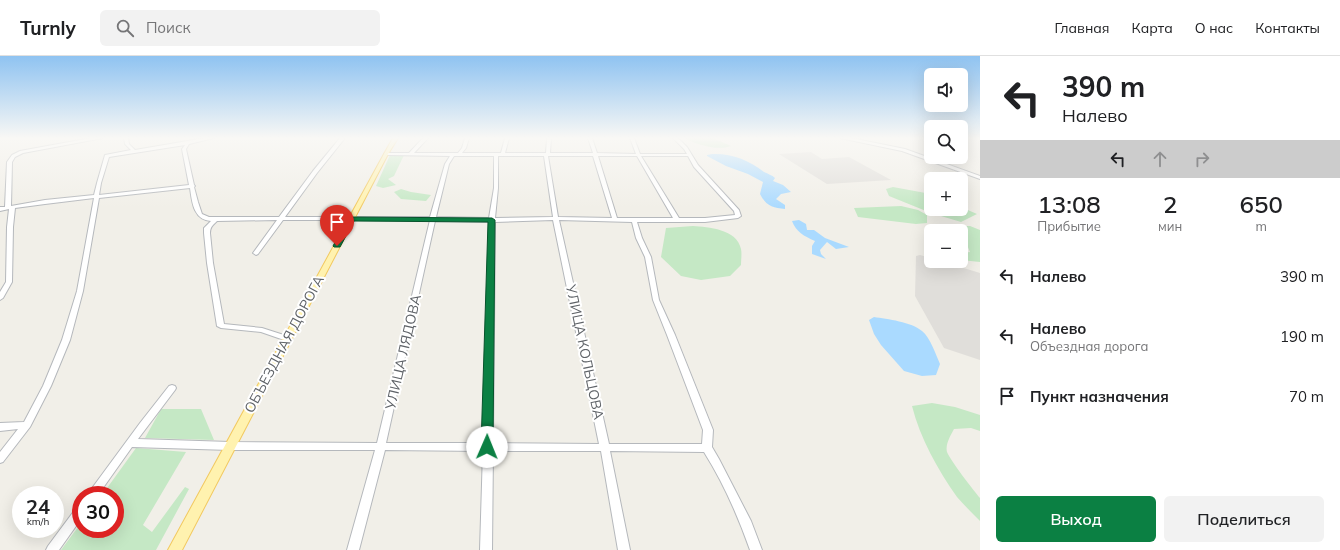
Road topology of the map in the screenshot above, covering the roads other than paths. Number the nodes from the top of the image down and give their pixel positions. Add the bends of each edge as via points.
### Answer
1 (10, 161) edge
2 (106, 161) edge
3 (187, 161) edge
4 (323, 161) edge
5 (382, 161) edge
6 (449, 161) edge
7 (498, 161) edge
8 (548, 161) edge
9 (596, 161) edge
10 (641, 161) edge
11 (694, 161) edge
12 (933, 161) edge
13 (980, 178) edge
14 (193, 186) junction
15 (98, 195) junction
16 (10, 207) junction
17 (0, 209) edge
18 (216, 219) junction
19 (352, 219) junction
20 (432, 219) junction
21 (556, 219) junction
22 (615, 219) junction
23 (280, 220) junction
24 (492, 220) junction
25 (634, 220) junction
26 (677, 220) junction
27 (256, 253) dead end
28 (3, 290) edge
29 (0, 298) edge
30 (287, 339) junction
31 (172, 388) dead end
32 (27, 425) junction
33 (0, 427) edge
34 (131, 443) junction
35 (230, 446) junction
36 (381, 446) junction
37 (487, 447) junction
38 (605, 448) junction
39 (707, 448) junction
40 (0, 459) edge
41 (99, 486) edge
42 (72, 522) edge
43 (52, 550) edge
44 (175, 550) edge
45 (353, 550) edge
46 (486, 550) edge
47 (624, 550) edge
48 (756, 550) edge

1 - 16 street
2 - 15 street
3 - 14 street
4 - 23 street
5 - 19 main road, ОБЪЕЗДНАЯ ДОРОГА
6 - 20 street, УЛИЦА ЛЯДОВА via 446,164
7 - 24 street
8 - 21 street, УЛИЦА КОЛЬЦОВА
9 - 22 street
10 - 26 street
11 - 26 street via 737,211 738,216
12 - 13 street
14 - 15 street
14 - 18 street via 200,214 205,218
15 - 16 street
15 - 32 street via 80,291 66,340
16 - 17 street
16 - 28 street via 10,282
18 - 23 street
18 - 30 street via 207,228 207,233 221,326 262,330
19 - 20 street
19 - 23 street
19 - 30 main road, ОБЪЕЗДНАЯ ДОРОГА
20 - 24 street
20 - 36 street, УЛИЦА ЛЯДОВА via 419,286
21 - 22 street
21 - 24 street
21 - 38 street, УЛИЦА КОЛЬЦОВА
22 - 25 street
23 - 27 street
24 - 37 street
25 - 26 street
25 - 39 street via 648,257 656,300 708,430
28 - 29 street
30 - 35 main road, ОБЪЕЗДНАЯ ДОРОГА
31 - 34 street
32 - 33 street
32 - 40 street
34 - 35 street
34 - 41 street
35 - 36 street
35 - 44 main road, ОБЪЕЗДНАЯ ДОРОГА
36 - 37 street
36 - 45 street, УЛИЦА ЛЯДОВА
37 - 38 street
37 - 46 street
38 - 39 street
38 - 47 street, УЛИЦА КОЛЬЦОВА
39 - 48 street via 740,511
42 - 43 street

